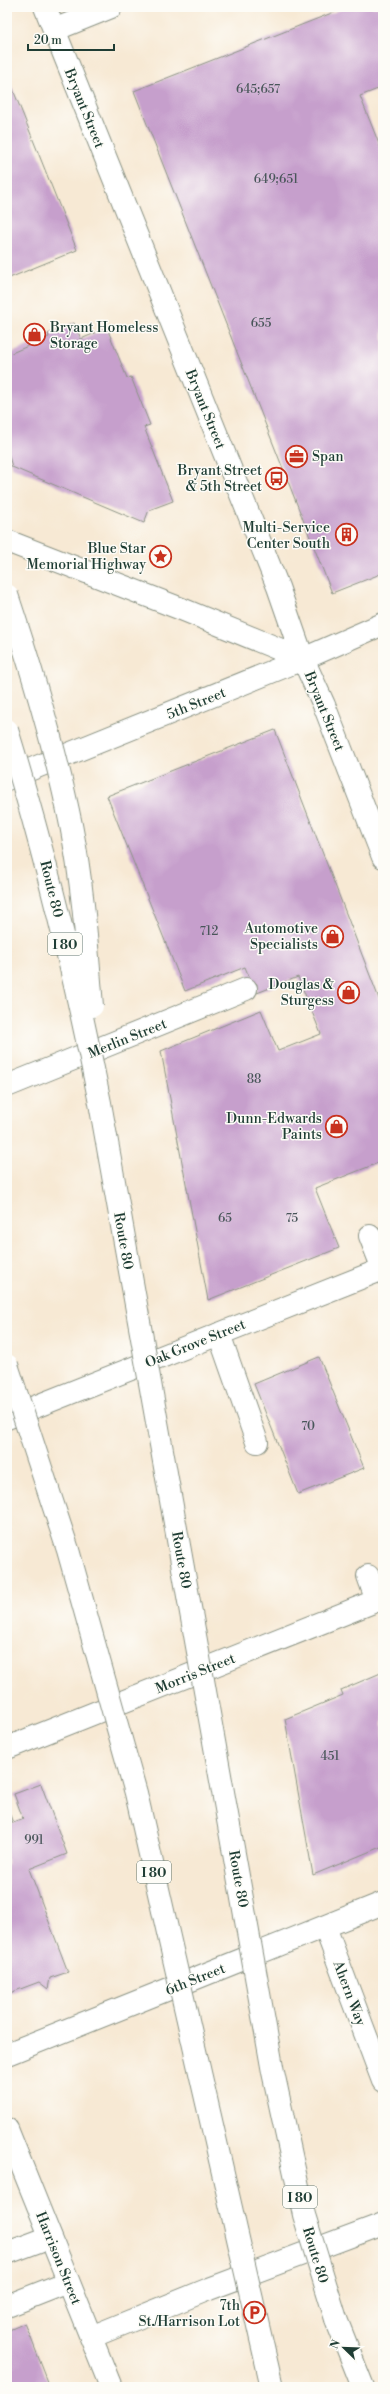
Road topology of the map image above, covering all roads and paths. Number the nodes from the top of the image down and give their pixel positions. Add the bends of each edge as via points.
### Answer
1 (45, 7) edge
2 (111, 7) edge
3 (54, 30) junction
4 (7, 541) edge
5 (7, 595) edge
6 (383, 624) edge
7 (303, 659) junction
8 (7, 730) edge
9 (7, 778) edge
10 (383, 857) edge
11 (246, 990) dead end
12 (7, 1086) edge
13 (100, 1103) junction
14 (370, 1236) dead end
15 (383, 1269) edge
16 (219, 1334) junction
17 (7, 1365) edge
18 (7, 1418) edge
19 (257, 1442) dead end
20 (368, 1576) dead end
21 (380, 1599) edge
22 (7, 1748) edge
23 (383, 1903) edge
24 (325, 1927) junction
25 (7, 2054) edge
26 (383, 2081) edge
27 (9, 2140) edge
28 (383, 2224) edge
29 (50, 2237) junction
30 (7, 2253) edge
31 (68, 2282) junction
32 (7, 2306) edge
33 (336, 2319) junction
34 (91, 2337) junction
35 (111, 2387) edge
36 (272, 2387) edge
37 (357, 2387) edge
38 (363, 2387) edge

1 - 3 main road, Bryant Street
2 - 3 main road
3 - 7 main road, Bryant Street via 278,588
4 - 7 main road
5 - 13 main road, bridge via 51,740 71,826 84,913
6 - 7 main road, 5th Street
7 - 9 main road, 5th Street
7 - 10 main road, Bryant Street via 324,705
8 - 13 main road, Route 80 / I 80, bridge via 54,896
11 - 12 main road, Merlin Street
13 - 33 main road, Route 80 / I 80, bridge via 273,2072 304,2215
14 - 15 main road
15 - 16 main road, Oak Grove Street
16 - 18 main road, Oak Grove Street
16 - 19 main road
17 - 36 main road, I 80, bridge via 68,1550 136,1793
20 - 21 main road
21 - 22 main road, Morris Street
23 - 24 main road, 6th Street
24 - 25 main road, 6th Street
24 - 26 main road, Ahern Way
27 - 29 main road, Harrison Street
28 - 34 main road via 209,2289
29 - 30 main road
29 - 31 main road, Harrison Street
31 - 32 main road
31 - 34 main road, Harrison Street
33 - 37 main road
33 - 38 main road, Route 80 / I 80
34 - 35 main road, Harrison Street

